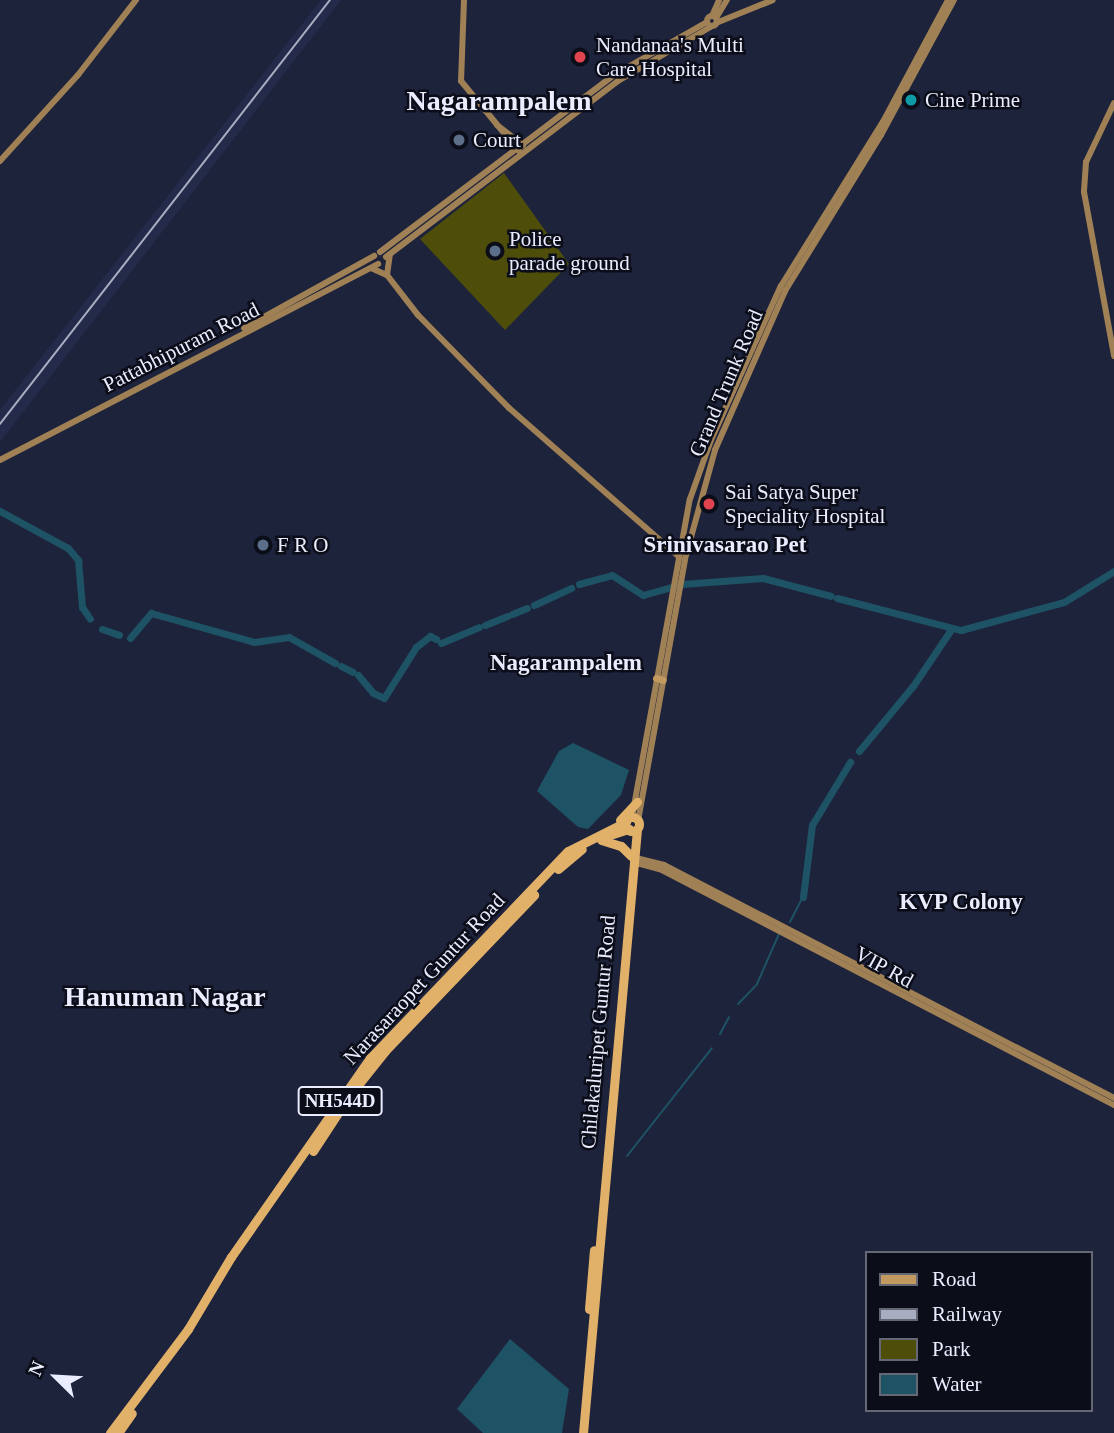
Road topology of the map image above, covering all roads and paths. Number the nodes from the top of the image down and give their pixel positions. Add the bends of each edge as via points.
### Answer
1 (136, 0) edge
2 (464, 0) edge
3 (719, 0) edge
4 (727, 0) edge
5 (774, 0) edge
6 (948, 0) edge
7 (954, 0) edge
8 (713, 21) junction
9 (1114, 103) edge
10 (521, 149) junction
11 (0, 162) edge
12 (383, 255) junction
13 (370, 268) junction
14 (387, 275) junction
15 (1114, 356) edge
16 (195, 357) junction
17 (0, 459) edge
18 (679, 557) junction
19 (679, 573) junction
20 (660, 679) junction
21 (637, 802) junction
22 (632, 825) junction
23 (609, 831) junction
24 (601, 840) junction
25 (633, 859) junction
26 (781, 928) junction
27 (1114, 1098) edge
28 (1114, 1105) edge
29 (599, 1234) junction
30 (110, 1433) edge
31 (118, 1433) edge
32 (578, 1433) edge
33 (583, 1433) edge

1 - 11 street via 78,75
2 - 10 street via 461,81
3 - 8 street
4 - 8 street
5 - 8 street
6 - 18 street, Grand Trunk Road via 884,120 805,242 764,320 696,480
7 - 19 street, Grand Trunk Road via 770,323 703,483
8 - 10 street
9 - 15 street via 1086,162 1084,192
10 - 12 street
12 - 13 street, Pattabhipuram Road
12 - 14 street
12 - 16 street, Pattabhipuram Road
13 - 14 street
13 - 16 street, Pattabhipuram Road
14 - 18 street via 418,315 509,408
16 - 17 street, Pattabhipuram Road
18 - 19 street, Grand Trunk Road
19 - 20 street, Grand Trunk Road
20 - 21 street, Grand Trunk Road
20 - 22 street, Grand Trunk Road
21 - 22 street, Grand Trunk Road
21 - 23 highway, NH544D
22 - 23 highway, Narasaraopet Guntur Road / NH544D
22 - 24 highway, Narasaraopet Guntur Road / NH544D
22 - 25 highway, Chilakaluripet Guntur Road
23 - 30 highway, Narasaraopet Guntur Road / NH544D via 564,855 370,1058 232,1257 188,1329
24 - 25 highway via 621,846
24 - 31 highway, Narasaraopet Guntur Road / NH544D via 571,856 378,1058 231,1267 184,1344
25 - 26 street, VIP Rd via 650,858
25 - 29 highway, Chilakaluripet Guntur Road
26 - 27 street, VIP Rd
26 - 28 street, VIP Rd
29 - 32 highway
29 - 33 highway

